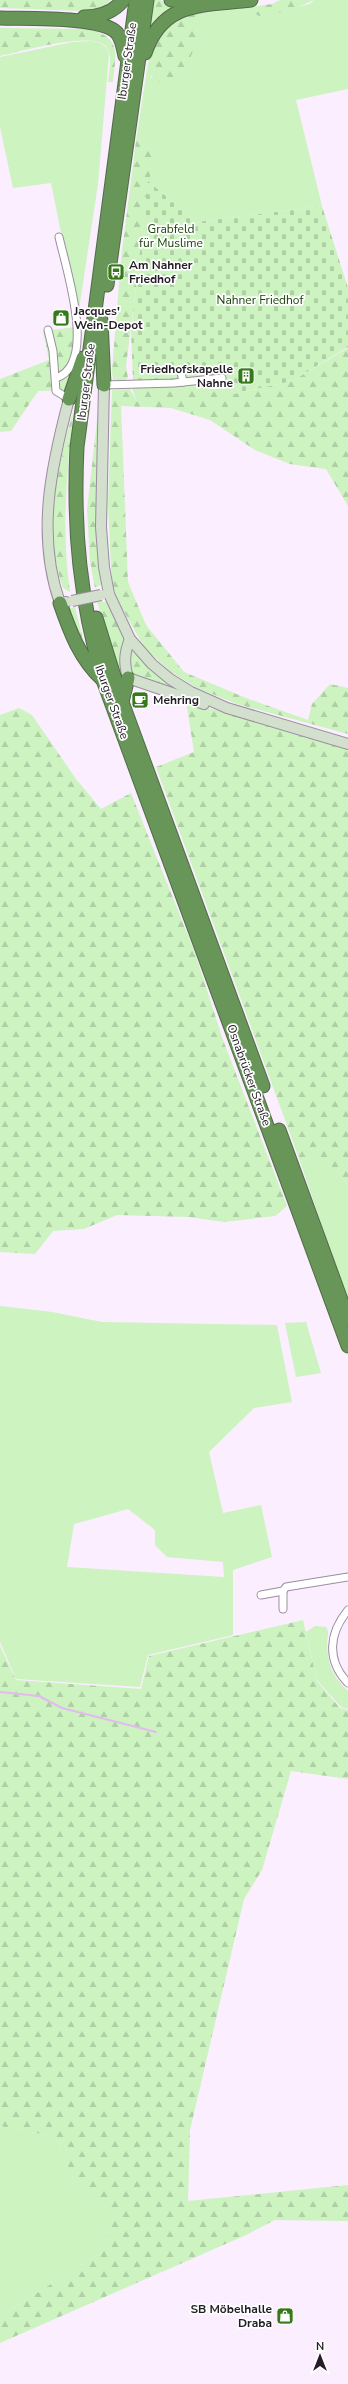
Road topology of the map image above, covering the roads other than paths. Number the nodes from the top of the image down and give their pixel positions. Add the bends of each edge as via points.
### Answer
1 (123, 0) edge
2 (136, 0) edge
3 (147, 0) edge
4 (171, 0) edge
5 (212, 0) edge
6 (252, 0) edge
7 (0, 13) edge
8 (0, 18) edge
9 (137, 78) junction
10 (124, 86) junction
11 (59, 237) dead end
12 (102, 320) junction
13 (48, 330) dead end
14 (91, 342) junction
15 (181, 372) dead end
16 (56, 378) junction
17 (222, 378) dead end
18 (183, 382) junction
19 (104, 385) junction
20 (69, 399) junction
21 (105, 594) junction
22 (66, 602) junction
23 (130, 639) junction
24 (128, 678) junction
25 (103, 680) junction
26 (122, 702) junction
27 (232, 710) junction
28 (348, 744) edge
29 (154, 802) junction
30 (348, 1319) edge
31 (348, 1346) edge
32 (348, 1577) edge
33 (283, 1591) junction
34 (261, 1595) dead end
35 (283, 1609) dead end
36 (348, 1610) edge
37 (348, 1683) edge

1 - 7 highway via 104,14 87,17
2 - 10 highway, Iburger Straße
3 - 9 highway, Iburger Straße
4 - 5 highway via 189,3
6 - 9 highway via 192,8 165,18 151,37
8 - 10 highway via 104,24 116,32 122,42 125,58
9 - 12 highway, Iburger Straße
10 - 14 highway, Iburger Straße
11 - 16 street, Iburger Straße via 78,326 78,343 75,358 68,371
12 - 19 highway
12 - 26 highway, Iburger Straße via 85,446 82,505 93,610
13 - 16 street, Iburger Straße
14 - 20 highway
14 - 25 highway, Iburger Straße via 77,447 74,501 84,605
15 - 18 street
16 - 20 street, Iburger Straße via 56,391
17 - 18 street
18 - 19 street
19 - 21 street, Iburger Straße via 101,527
20 - 22 street, Iburger Straße via 49,482 46,525 50,569
21 - 22 street, bridge
21 - 23 street, Iburger Straße
22 - 25 highway via 72,638 90,668
23 - 24 street, Iburger Straße via 124,665
23 - 27 street, Iburger Straße via 152,664 170,679 191,692
24 - 26 highway
24 - 27 street via 220,710
25 - 29 highway, Iburger Straße
26 - 29 highway, Iburger Straße
27 - 28 street
29 - 30 highway, Osnabrücker Straße
29 - 31 highway, Osnabrücker Straße
32 - 33 street via 286,1587
33 - 34 street
33 - 35 street
36 - 37 street via 338,1622 332,1640 333,1659 340,1674

